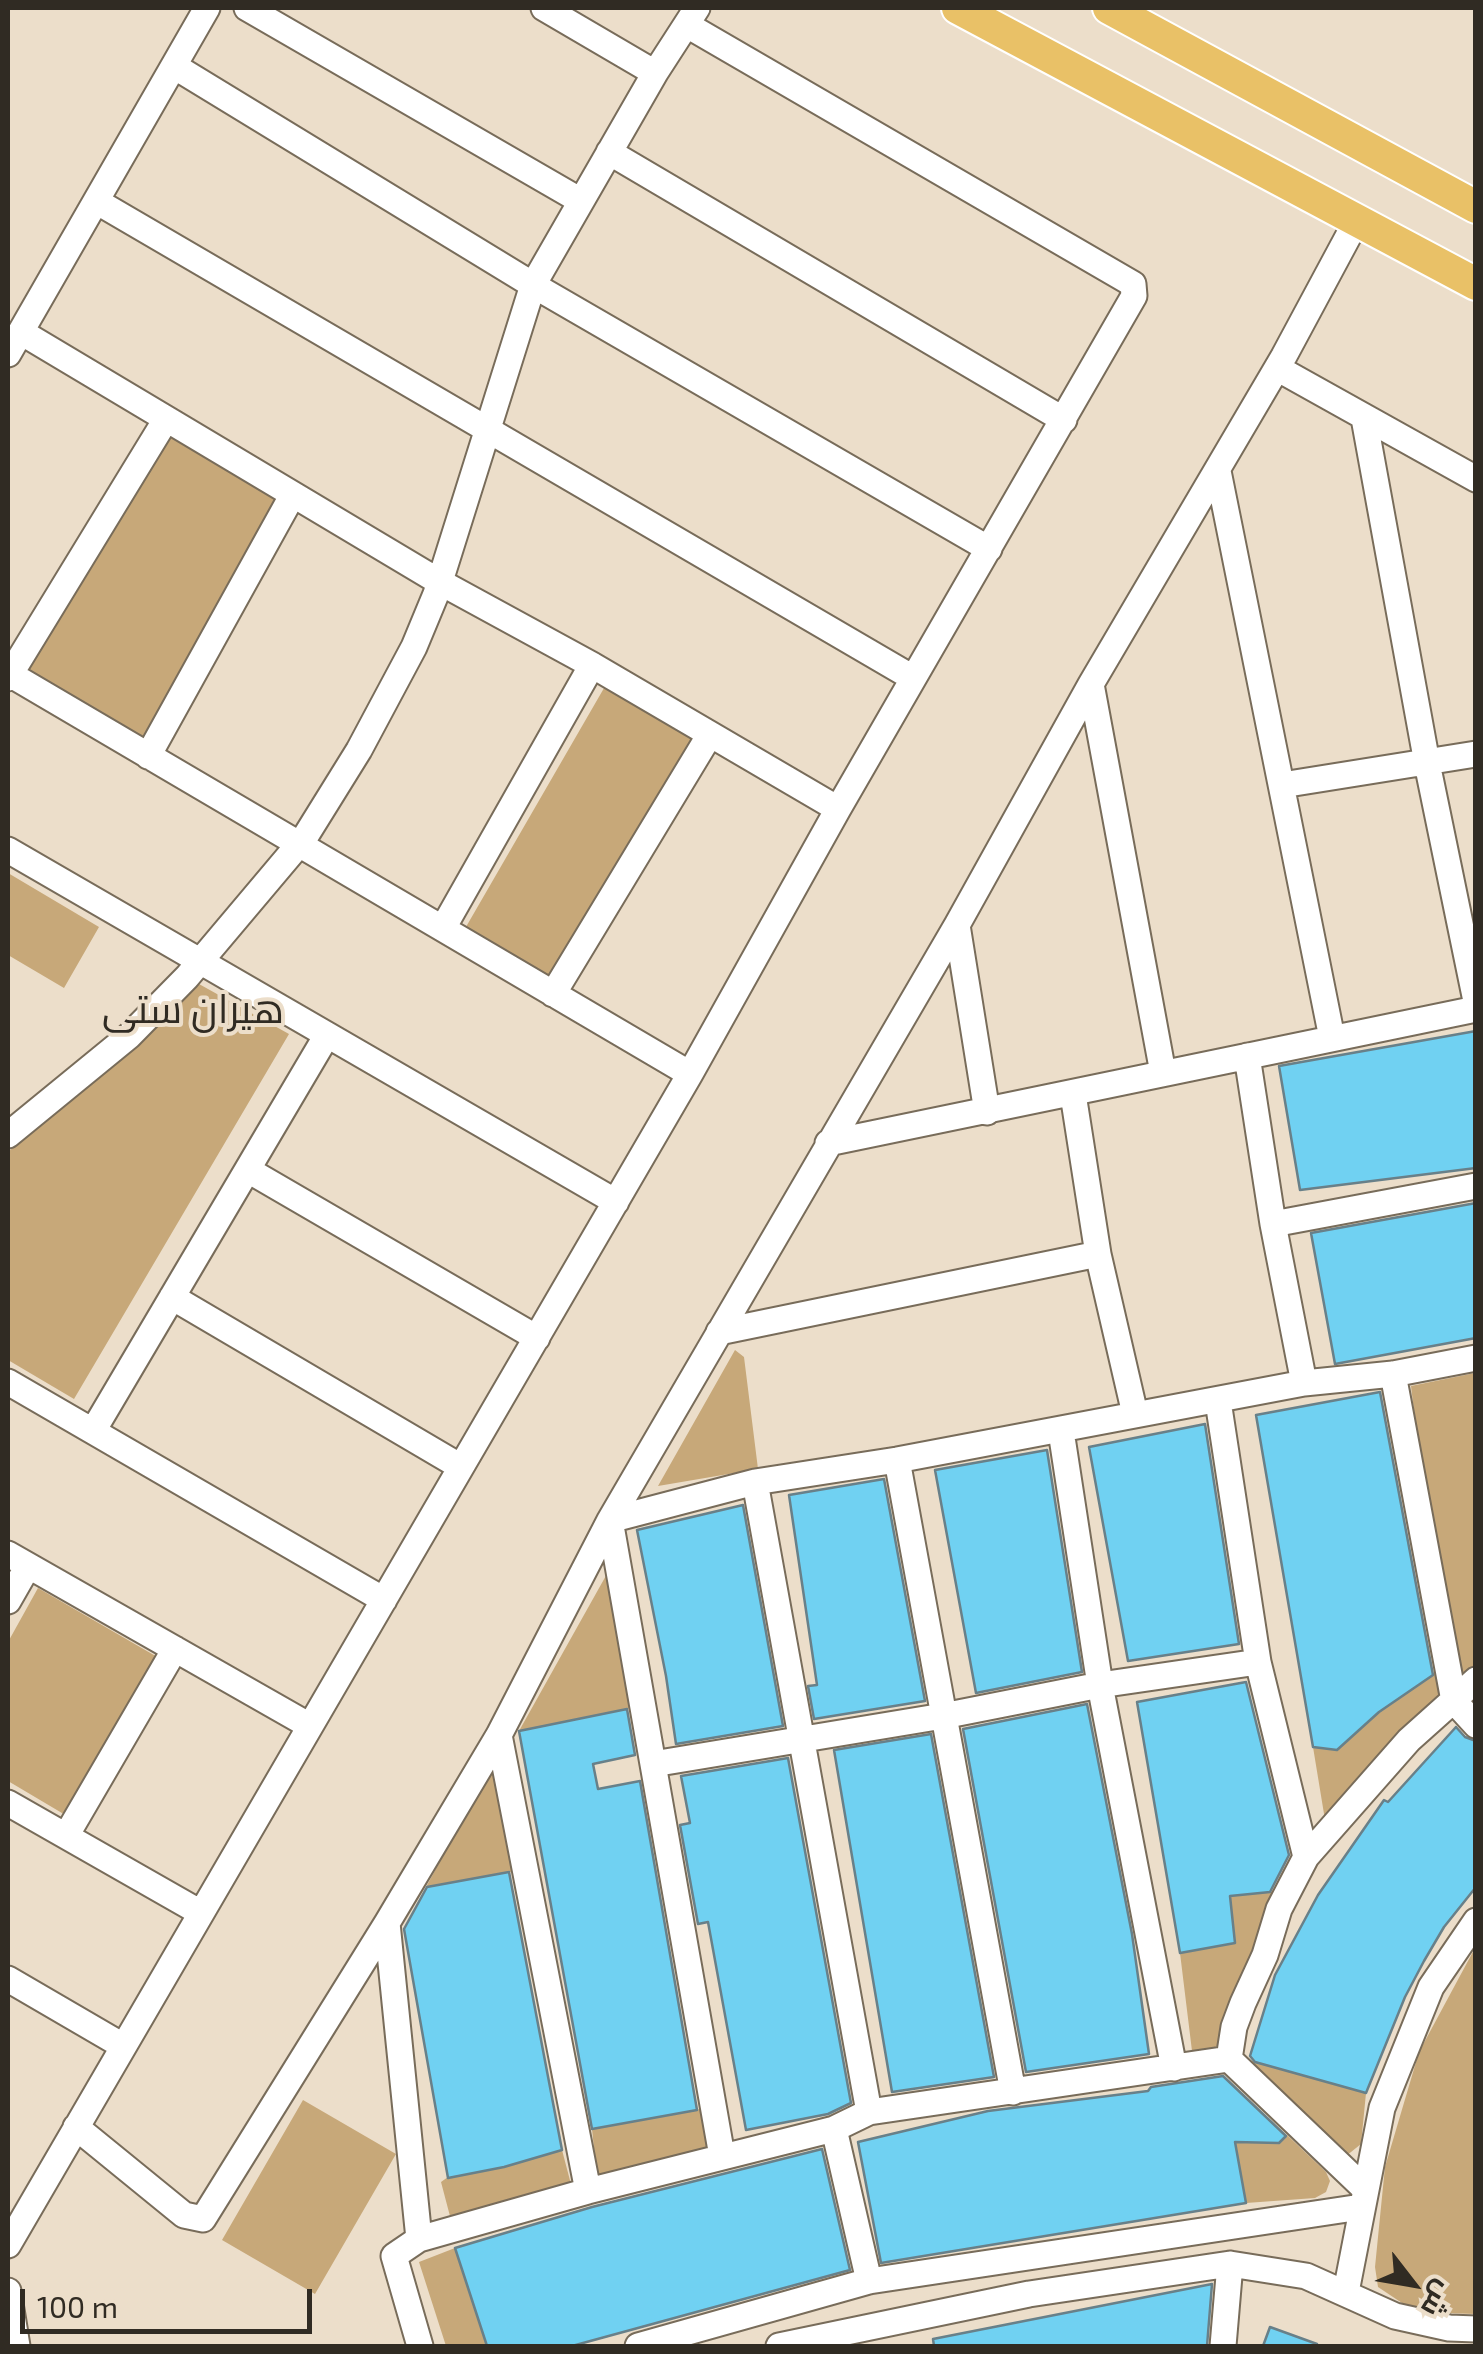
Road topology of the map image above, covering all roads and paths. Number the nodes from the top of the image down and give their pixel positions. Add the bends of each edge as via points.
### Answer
1 (208, 8) edge
2 (247, 8) edge
3 (544, 8) edge
4 (958, 8) edge
5 (1109, 8) edge
6 (692, 16) edge
7 (174, 66) junction
8 (655, 73) junction
9 (609, 152) junction
10 (96, 201) junction
11 (581, 201) junction
12 (1476, 207) edge
13 (1357, 220) junction
14 (1476, 284) edge
15 (533, 285) junction
16 (14, 343) edge
17 (1277, 368) junction
18 (1364, 418) junction
19 (1064, 420) junction
20 (165, 421) junction
21 (488, 429) junction
22 (1218, 470) junction
23 (1476, 479) edge
24 (292, 496) junction
25 (990, 549) junction
26 (438, 581) junction
27 (592, 665) junction
28 (8, 675) edge
29 (913, 678) junction
30 (1092, 684) junction
31 (708, 736) junction
32 (1476, 754) edge
33 (148, 756) junction
34 (1427, 764) junction
35 (1282, 785) junction
36 (838, 808) junction
37 (297, 843) junction
38 (8, 850) edge
39 (957, 925) junction
40 (442, 928) junction
41 (200, 962) junction
42 (553, 994) junction
43 (1476, 1001) edge
44 (1476, 1009) edge
45 (327, 1035) junction
46 (1332, 1038) junction
47 (1246, 1056) junction
48 (1163, 1073) junction
49 (690, 1074) junction
50 (1073, 1094) junction
51 (987, 1112) junction
52 (8, 1135) edge
53 (828, 1143) junction
54 (248, 1170) junction
55 (1476, 1186) edge
56 (616, 1202) junction
57 (1273, 1224) junction
58 (1098, 1254) junction
59 (172, 1297) junction
60 (719, 1332) junction
61 (537, 1338) junction
62 (1476, 1358) edge
63 (1393, 1374) junction
64 (8, 1382) edge
65 (1304, 1383) junction
66 (1218, 1401) junction
67 (1134, 1414) junction
68 (1061, 1431) junction
69 (93, 1432) junction
70 (897, 1460) junction
71 (462, 1466) junction
72 (755, 1482) junction
73 (610, 1520) junction
74 (18, 1560) edge
75 (8, 1600) edge
76 (384, 1600) junction
77 (175, 1649) junction
78 (1258, 1662) junction
79 (1476, 1680) edge
80 (1100, 1685) junction
81 (1454, 1701) junction
82 (944, 1716) junction
83 (1476, 1725) edge
84 (310, 1726) junction
85 (499, 1735) junction
86 (800, 1738) junction
87 (653, 1764) junction
88 (8, 1803) edge
89 (66, 1836) junction
90 (1306, 1857) junction
91 (201, 1913) junction
92 (1476, 1921) edge
93 (386, 1924) junction
94 (8, 1979) edge
95 (123, 2046) junction
96 (1230, 2059) junction
97 (1174, 2068) junction
98 (1014, 2092) junction
99 (869, 2112) junction
100 (76, 2127) junction
101 (834, 2129) junction
102 (722, 2156) junction
103 (588, 2191) junction
104 (1363, 2198) junction
105 (420, 2240) junction
106 (8, 2246) edge
107 (1230, 2264) junction
108 (869, 2281) junction
109 (8, 2291) edge
110 (1346, 2292) junction
111 (1476, 2329) edge
112 (17, 2346) edge
113 (420, 2346) edge
114 (638, 2346) edge
115 (778, 2346) edge
116 (1223, 2346) edge

1 - 7 street
2 - 11 street
3 - 8 street
4 - 13 main road
5 - 12 main road
6 - 8 street
6 - 19 street via 1133,284 1134,296
7 - 10 street
7 - 15 street
8 - 9 street
9 - 11 street
9 - 19 street
10 - 16 street
10 - 21 street
11 - 15 street
13 - 14 main road
13 - 17 street
15 - 21 street
15 - 25 street
16 - 20 street
17 - 18 street
17 - 22 street
18 - 23 street
18 - 34 street
19 - 25 street
20 - 24 street
20 - 28 street
21 - 26 street
21 - 29 street
22 - 30 street
22 - 35 street
24 - 26 street
24 - 33 street
25 - 29 street
26 - 27 street
26 - 37 street via 387,700
27 - 31 street
27 - 40 street
28 - 33 street
29 - 36 street
30 - 39 street
30 - 48 street
31 - 36 street
31 - 42 street
32 - 34 street
33 - 37 street
34 - 35 street
34 - 43 street
35 - 46 street
36 - 49 street
37 - 40 street
37 - 41 street
38 - 41 street
39 - 51 street
39 - 53 street
40 - 42 street
41 - 45 street
41 - 52 street via 129,1036
42 - 49 street
44 - 46 street
45 - 54 street
45 - 56 street
46 - 47 street
47 - 48 street
47 - 57 street
48 - 50 street
49 - 56 street
50 - 51 street
50 - 58 street
51 - 53 street
53 - 60 street
54 - 59 street
54 - 61 street
55 - 57 street
56 - 61 street
57 - 65 street
58 - 60 street
58 - 67 street
59 - 69 street
59 - 71 street
60 - 73 street
61 - 71 street
62 - 63 street
63 - 65 street
63 - 81 street
64 - 69 street
65 - 66 street
66 - 67 street
66 - 78 street
67 - 68 street
68 - 70 street
68 - 80 street
69 - 76 street
70 - 72 street
70 - 82 street
71 - 76 street
72 - 73 street
72 - 86 street
73 - 85 street
73 - 87 street
74 - 75 street
74 - 77 street
76 - 84 street
77 - 84 street
77 - 89 street
78 - 80 street
78 - 90 street
79 - 81 street
80 - 82 street
80 - 97 street
81 - 83 street
81 - 90 street via 1408,1740
82 - 86 street
82 - 98 street
84 - 91 street
85 - 93 street
85 - 103 street
86 - 87 street
86 - 99 street
87 - 102 street
88 - 89 street
89 - 91 street
90 - 96 street via 1243,2003
91 - 95 street
92 - 104 street via 1416,2019 1382,2108
93 - 100 street via 203,2219 184,2215
93 - 105 street
94 - 95 street
95 - 100 street
96 - 97 street
96 - 104 street
97 - 98 street
98 - 99 street
99 - 101 street
100 - 106 street
101 - 102 street
101 - 108 street
102 - 103 street
103 - 105 street
104 - 108 street
104 - 110 street
105 - 113 street via 394,2256
107 - 110 street via 1295,2273
107 - 115 street via 1029,2294
107 - 116 street
108 - 114 street
109 - 112 street
110 - 111 street via 1395,2316

